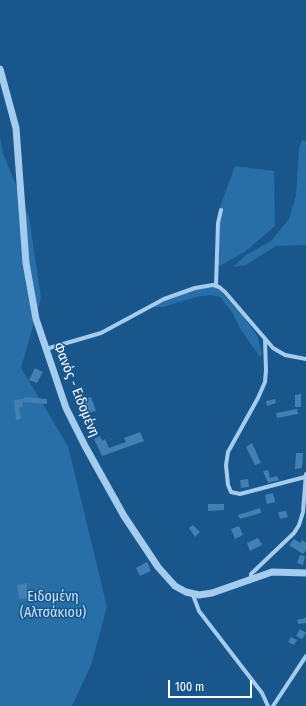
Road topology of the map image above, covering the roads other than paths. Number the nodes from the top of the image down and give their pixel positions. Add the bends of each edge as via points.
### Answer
1 (0, 69) edge
2 (221, 210) dead end
3 (216, 285) junction
4 (265, 340) junction
5 (45, 349) junction
6 (306, 359) edge
7 (306, 475) edge
8 (304, 514) edge
9 (306, 573) edge
10 (251, 579) junction
11 (193, 594) junction
12 (306, 656) edge
13 (268, 706) edge
14 (273, 706) edge

1 - 5 street, Φανός - Ειδομένη via 16,128 26,263 31,299
2 - 3 street via 218,223
3 - 4 street via 233,301
3 - 5 street via 202,286 178,294 154,304 107,331
4 - 6 street via 278,352
4 - 7 street via 265,382 228,452 228,485 231,492 240,494
5 - 11 street, Φανός - Ειδομένη via 70,416 124,516 166,576 180,589
7 - 8 street
8 - 10 street via 294,533 251,574
9 - 10 street via 272,572
10 - 11 street via 218,592
11 - 13 street via 199,611 262,693
12 - 14 street

